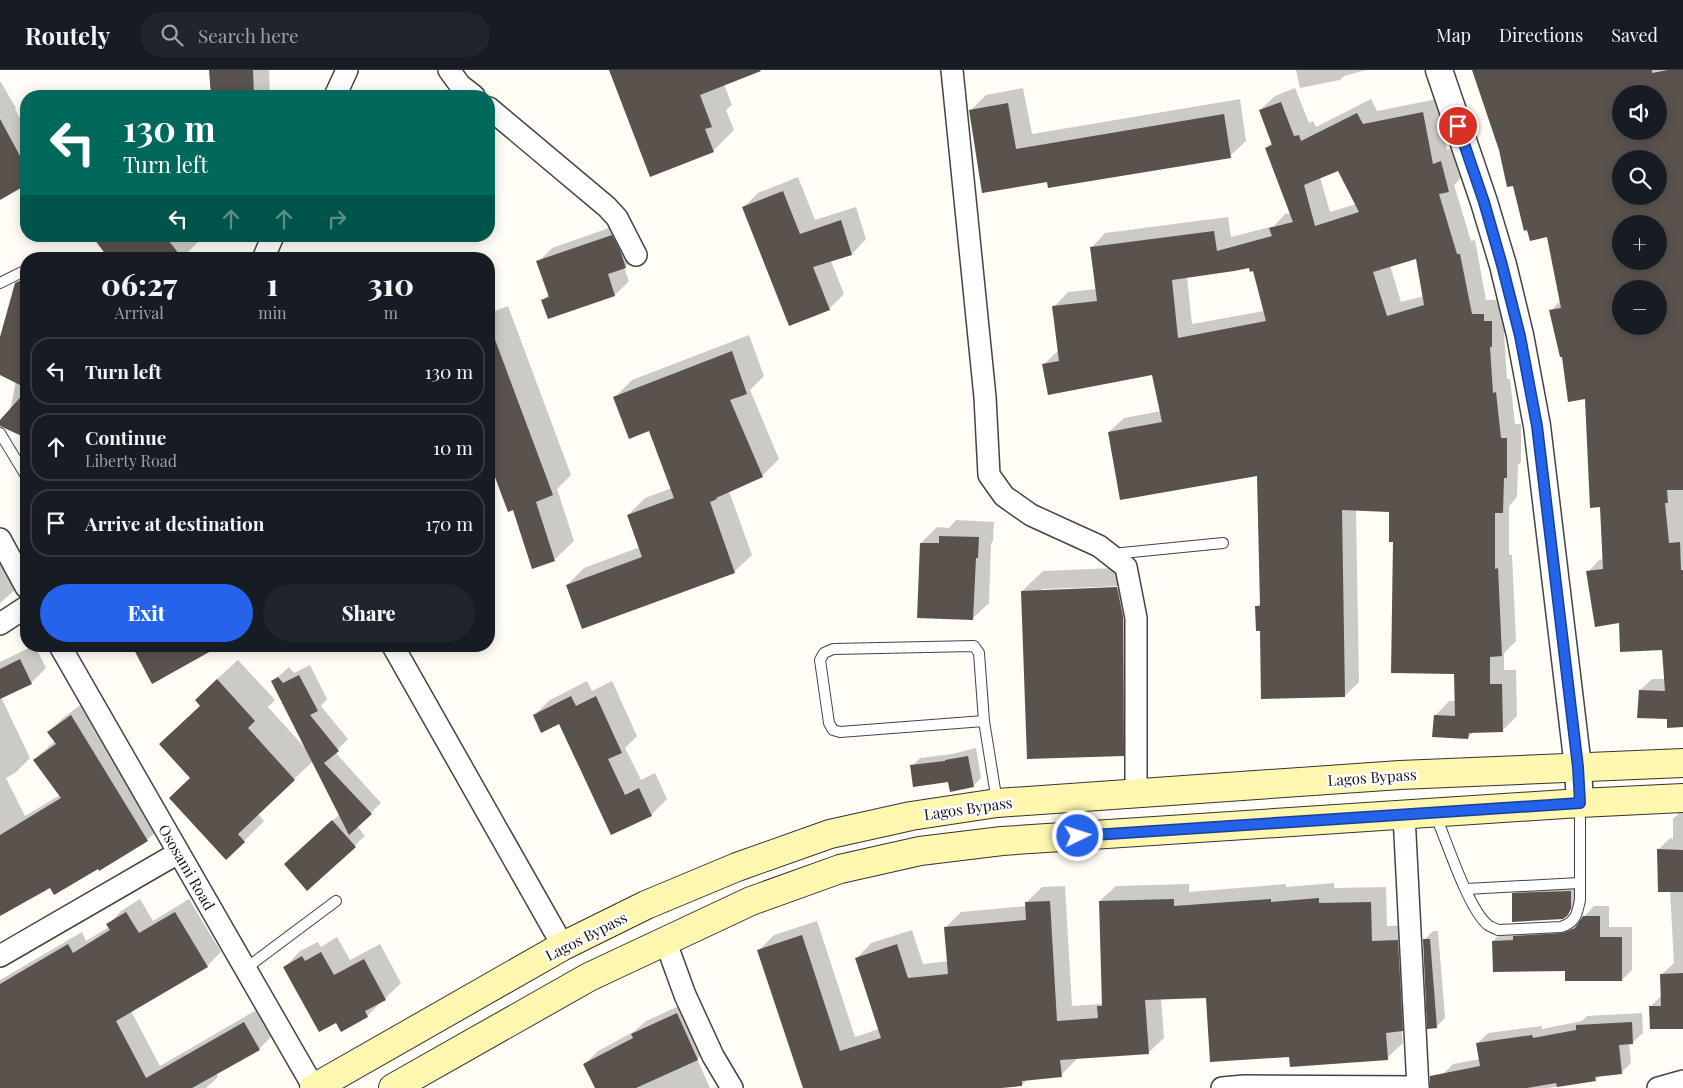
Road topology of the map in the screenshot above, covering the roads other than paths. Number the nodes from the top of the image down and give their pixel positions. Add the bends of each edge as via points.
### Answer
1 (346, 70) edge
2 (449, 70) edge
3 (952, 70) edge
4 (1439, 70) edge
5 (338, 90) edge
6 (466, 90) edge
7 (495, 113) edge
8 (636, 255) dead end
9 (20, 273) edge
10 (0, 283) edge
11 (0, 433) edge
12 (20, 466) edge
13 (0, 539) edge
14 (1223, 543) dead end
15 (1110, 555) junction
16 (20, 576) edge
17 (20, 612) edge
18 (0, 624) edge
19 (63, 652) edge
20 (396, 652) edge
21 (984, 721) junction
22 (1683, 763) edge
23 (1578, 767) junction
24 (1136, 792) junction
25 (1683, 798) edge
26 (997, 803) junction
27 (1580, 803) junction
28 (1435, 813) junction
29 (1404, 815) junction
30 (178, 853) junction
31 (1580, 882) junction
32 (1466, 889) junction
33 (336, 902) dead end
34 (665, 940) junction
35 (563, 946) junction
36 (0, 956) edge
37 (245, 969) junction
38 (1683, 1081) edge
39 (314, 1088) edge
40 (393, 1088) edge
41 (732, 1088) edge
42 (1222, 1088) edge
43 (1418, 1088) edge
44 (1658, 1088) edge

1 - 5 street
2 - 6 street
3 - 15 street via 985,397 989,475 1004,496 1032,515 1099,546
4 - 23 street via 1484,202 1520,336 1537,426
7 - 8 street via 607,206
9 - 10 lane
11 - 12 lane
13 - 16 street
14 - 15 lane
15 - 24 street via 1126,567 1136,618
17 - 18 street
19 - 30 street, Ososami Road
20 - 35 street
21 - 21 lane via 979,652 974,646 833,649 824,652 820,660 829,723 833,730
21 - 26 lane
22 - 23 main road, Lagos Bypass
23 - 24 main road, Lagos Bypass
23 - 27 street
24 - 26 main road, Lagos Bypass
25 - 27 main road
26 - 35 main road, Lagos Bypass via 912,816 830,834 737,867 646,905
27 - 28 main road
27 - 31 lane
28 - 29 main road
28 - 32 lane
29 - 34 main road via 1002,841 920,851 840,869 751,900
29 - 43 street
30 - 36 street
30 - 37 street, Ososami Road
31 - 32 lane
31 - 32 lane via 1576,915 1570,924 1561,927 1498,930 1488,926
33 - 37 lane
34 - 40 main road via 589,977
34 - 41 street via 685,995 713,1056
35 - 39 main road, Lagos Bypass
37 - 39 street, Ososami Road
38 - 44 street
42 - 43 street

